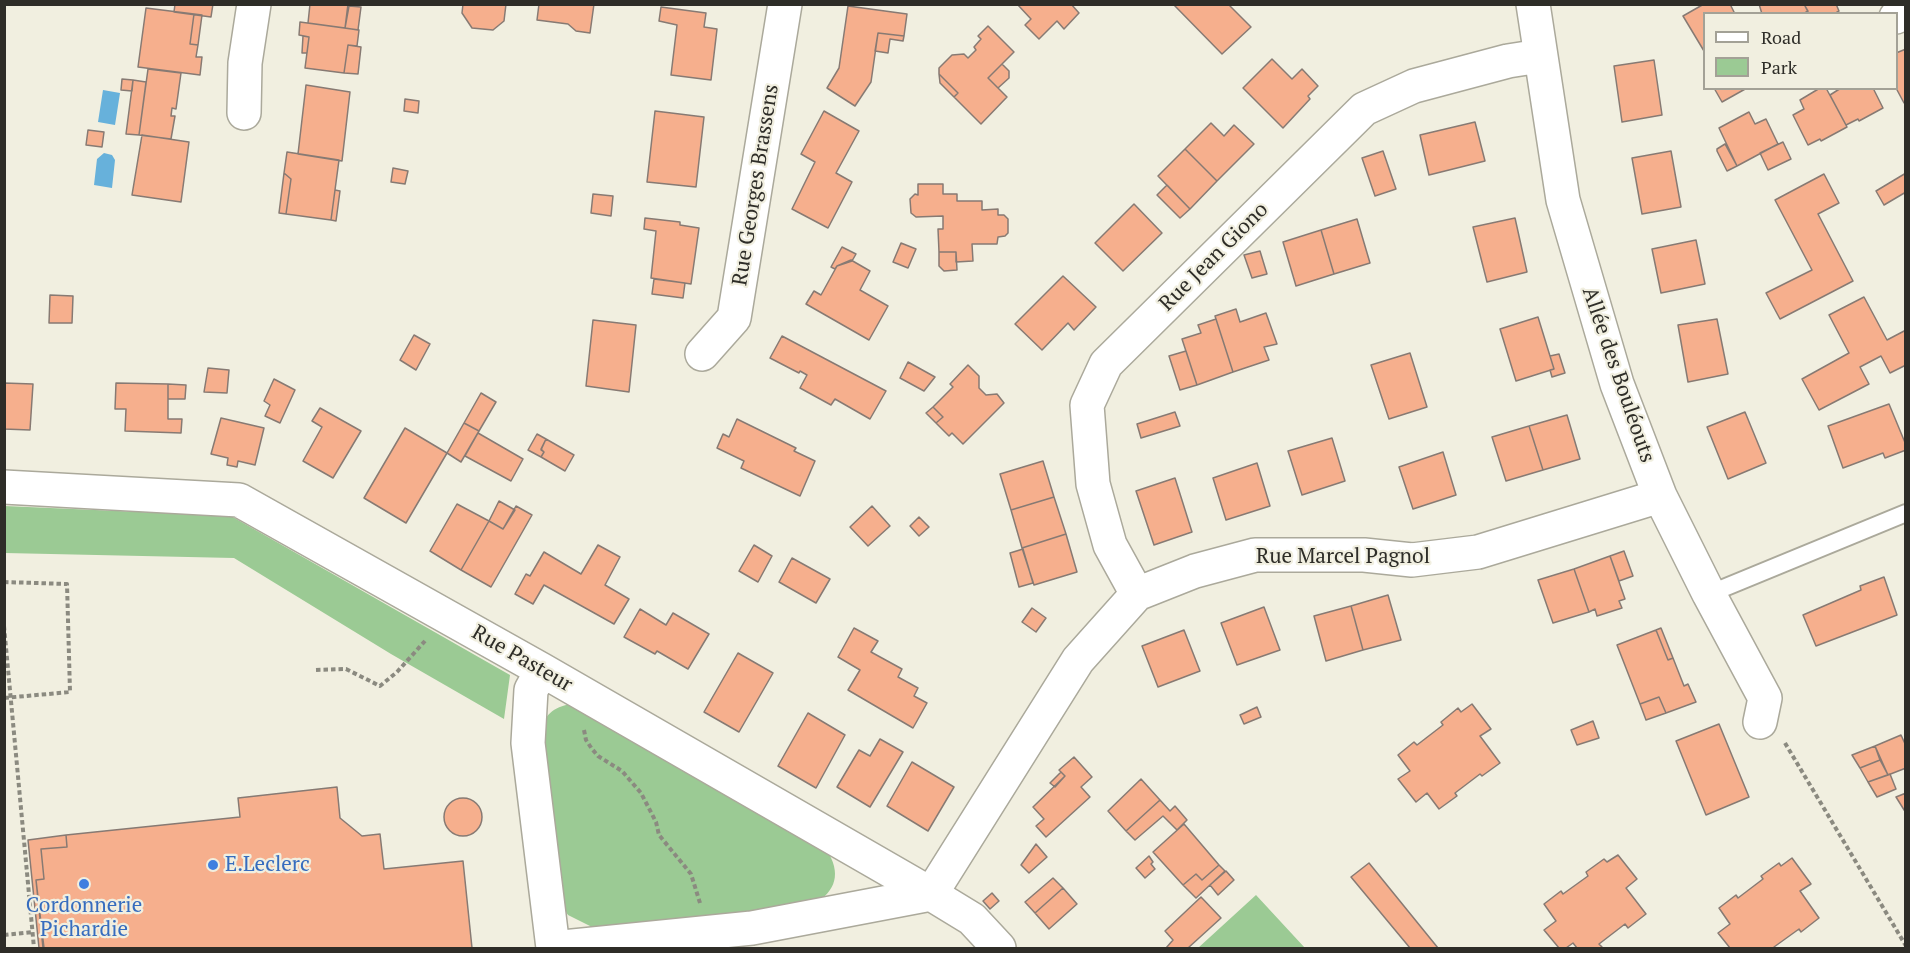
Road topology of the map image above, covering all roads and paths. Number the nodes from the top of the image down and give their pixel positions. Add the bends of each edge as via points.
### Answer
1 (254, 4) edge
2 (785, 4) edge
3 (1533, 4) edge
4 (1540, 56) junction
5 (244, 113) dead end
6 (702, 354) dead end
7 (4, 488) edge
8 (1660, 496) junction
9 (1905, 513) edge
10 (4, 582) edge
11 (1137, 594) junction
12 (1709, 594) junction
13 (448, 617) junction
14 (4, 626) edge
15 (316, 670) dead end
16 (542, 670) junction
17 (10, 697) junction
18 (4, 698) edge
19 (593, 699) junction
20 (1773, 729) joint
21 (931, 894) junction
22 (33, 932) junction
23 (702, 933) junction
24 (4, 935) edge
25 (753, 938) edge
26 (1905, 946) edge
27 (34, 948) edge
28 (999, 948) edge

1 - 5 street via 245,63
2 - 6 street, Rue Georges Brassens via 734,318
3 - 4 street, Allée des Bouléouts
4 - 8 street, Allée des Bouléouts via 1563,200 1617,384
4 - 11 street, Rue Jean Giono via 1414,86 1364,109 1106,364 1087,405 1093,484 1110,545
7 - 13 street, Rue Pasteur via 239,500
8 - 11 street, Rue Marcel Pagnol via 1478,552 1412,560 1364,555 1255,555 1195,571
8 - 12 street, Allée des Bouléouts
9 - 12 lane
10 - 17 path via 67,584 70,692
11 - 21 street, Rue Marcel Pagnol via 1078,660
12 - 20 street, Allée des Bouléouts via 1765,698
13 - 15 path via 380,686 346,669
13 - 16 street, Rue Pasteur
14 - 17 path
16 - 19 street, Rue Pasteur
16 - 23 street via 531,690 528,743 553,948
17 - 18 path
17 - 22 path
19 - 21 street, Rue Pasteur
19 - 23 path via 583,717 586,740 598,756 631,780 651,811 659,835 691,874 702,909
20 - 26 path
21 - 25 street
21 - 28 street, Rue Pasteur via 972,919
22 - 24 path
22 - 27 path
23 - 25 street

